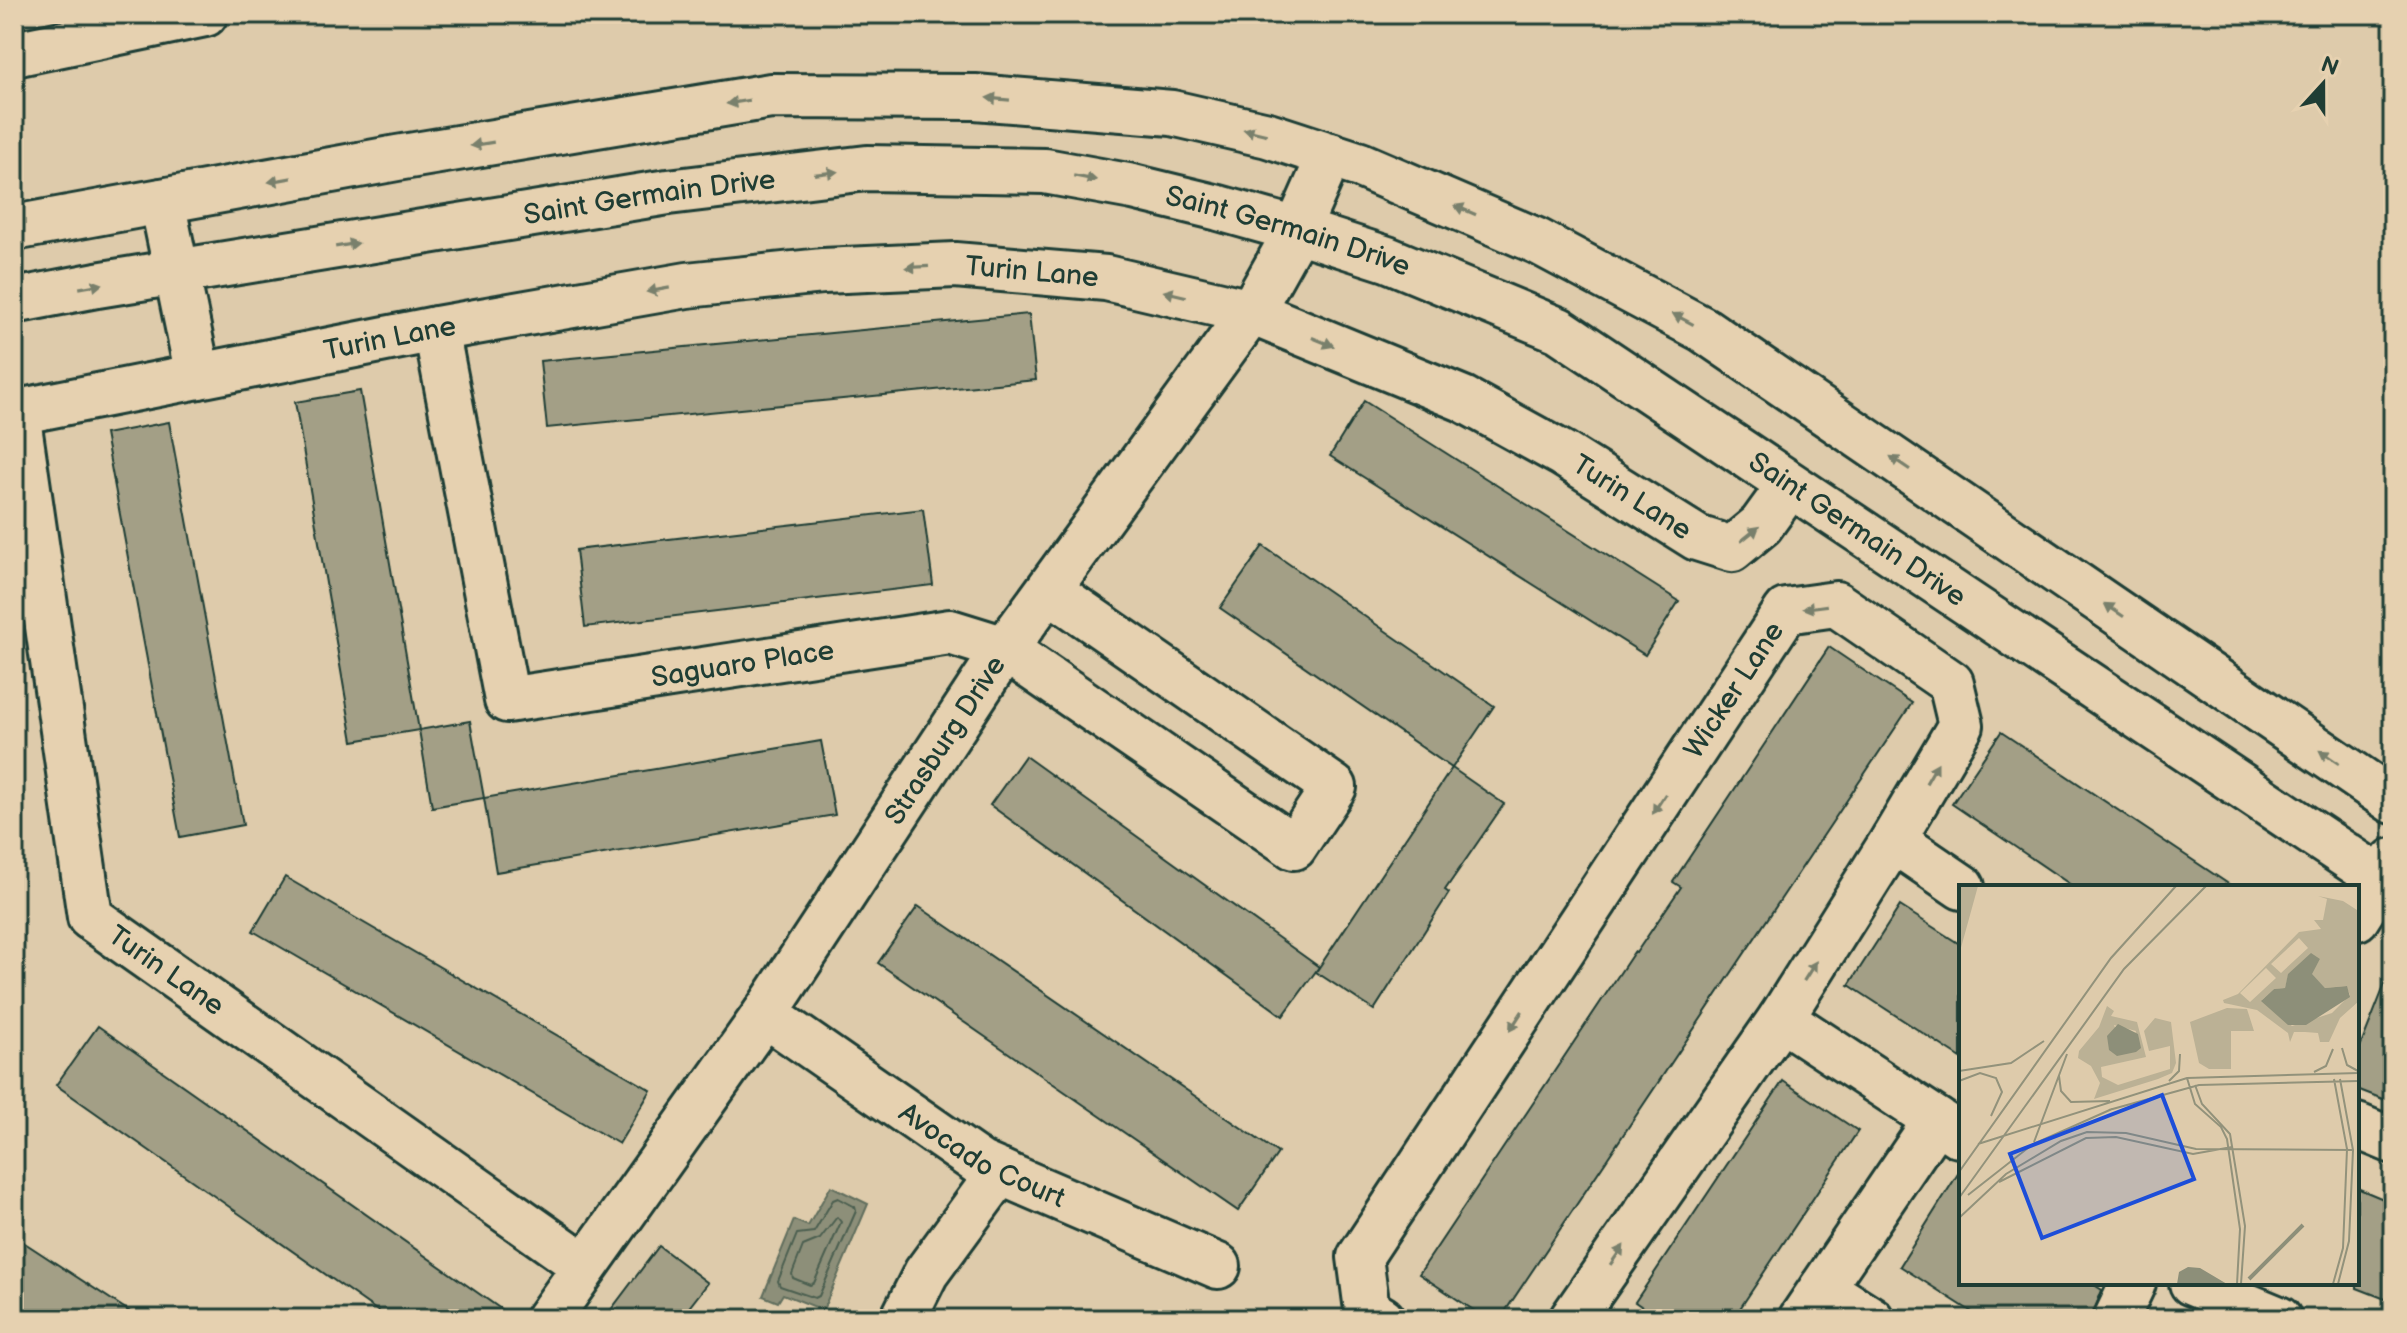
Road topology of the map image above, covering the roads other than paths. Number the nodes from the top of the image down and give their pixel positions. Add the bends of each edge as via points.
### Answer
1 (205, 14) edge
2 (14, 54) edge
3 (1330, 155) junction
4 (162, 201) junction
5 (14, 228) edge
6 (1297, 230) junction
7 (177, 272) junction
8 (14, 301) edge
9 (1251, 312) junction
10 (436, 329) junction
11 (198, 376) junction
12 (1790, 485) junction
13 (1049, 590) junction
14 (1005, 649) junction
15 (2393, 801) edge
16 (1893, 840) junction
17 (2389, 876) edge
18 (1959, 885) edge
19 (2359, 915) edge
20 (765, 1014) junction
21 (1781, 1018) junction
22 (2359, 1127) edge
23 (1948, 1128) edge
24 (2393, 1141) edge
25 (1000, 1172) junction
26 (585, 1266) junction
27 (1218, 1266) dead end
28 (2132, 1285) edge
29 (2197, 1285) edge
30 (1811, 1304) edge
31 (548, 1319) edge
32 (903, 1319) edge
33 (1382, 1319) edge
34 (1572, 1319) edge
35 (1871, 1319) edge
36 (2116, 1319) edge
37 (2279, 1319) edge

1 - 2 main road
3 -> 4 main road via 1172,113 975,97 771,96
3 - 6 main road, Strasburg Drive
15 -> 3 main road via 1704,330 1537,241
4 - 5 main road
4 - 7 main road
7 -> 6 main road, Saint Germain Drive via 668,192 867,168 1045,171 1133,187
6 - 9 main road, Strasburg Drive
6 - 12 main road, Saint Germain Drive via 1387,259 1559,330
8 -> 7 main road, Saint Germain Drive
7 - 11 main road
9 -> 10 main road, Turin Lane via 1106,278 955,265 687,285
9 -> 12 main road, Turin Lane via 1463,399 1697,538 1732,549 1761,525
9 - 13 main road, Strasburg Drive
10 - 11 main road, Turin Lane
10 - 14 main road, Saguaro Place via 507,700 950,632
11 - 26 main road, Turin Lane via 17,412 90,917
12 - 17 main road, Saint Germain Drive
13 - 14 main road, Strasburg Drive
13 - 14 main road, Saguaro Place via 1334,787 1294,847
14 - 20 main road, Strasburg Drive
16 - 18 main road
21 -> 16 main road, Wicker Lane
16 -> 33 main road, Wicker Lane via 1961,725 1951,683 1836,604 1786,611 1360,1257 1367,1310
17 - 19 main road
20 - 25 main road, Avocado Court
20 - 26 main road, Strasburg Drive
21 - 23 main road
34 -> 21 main road, Wicker Lane
22 - 24 main road
23 - 30 main road
25 - 27 main road, Avocado Court
25 - 32 main road via 926,1273
26 - 31 main road, Strasburg Drive
28 - 36 main road
29 - 37 main road
30 - 35 main road

